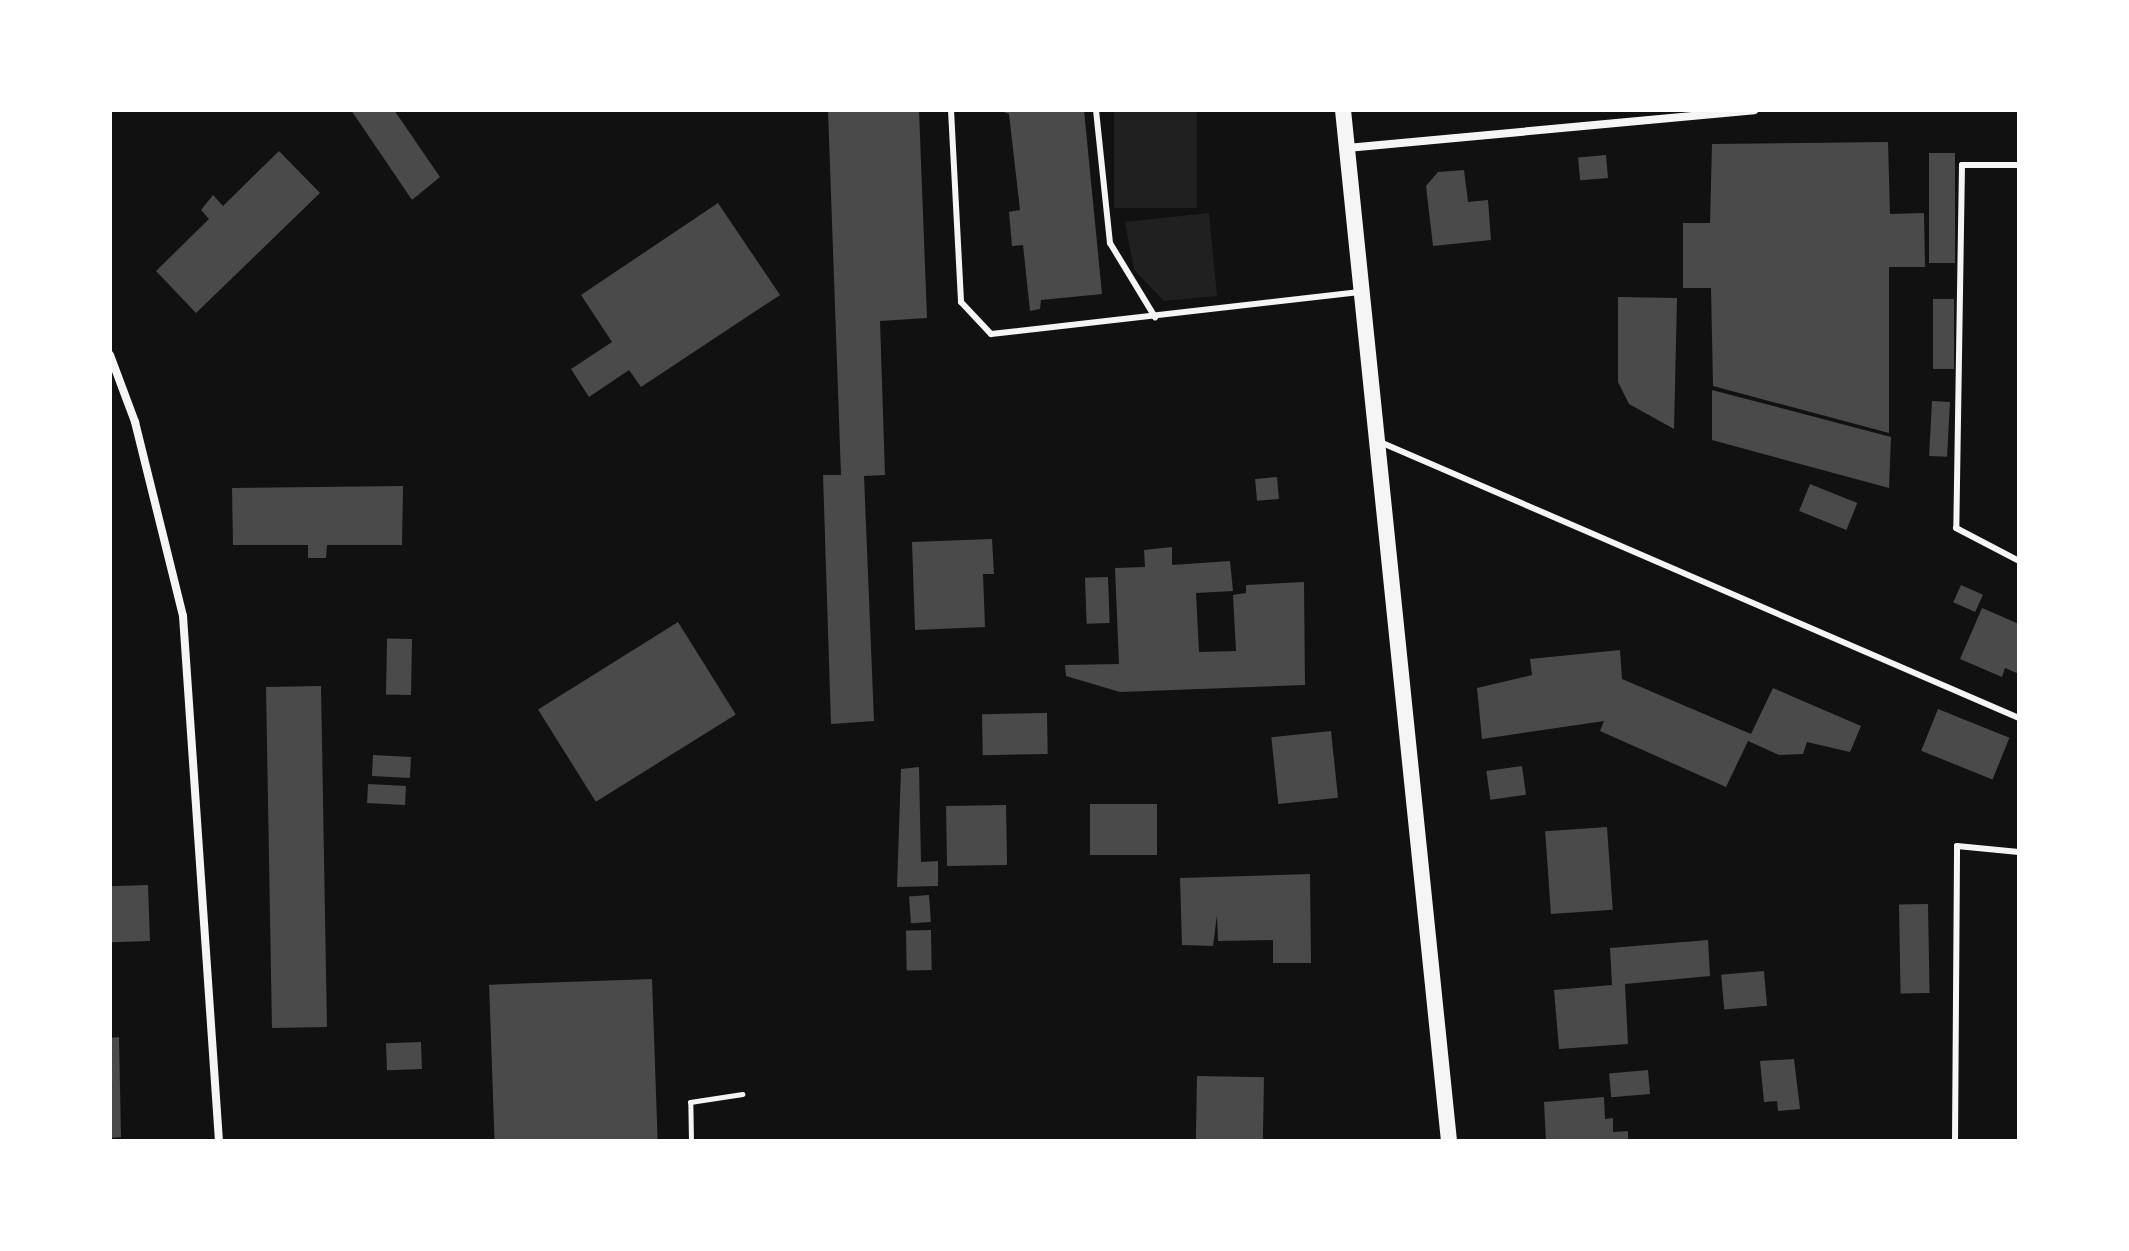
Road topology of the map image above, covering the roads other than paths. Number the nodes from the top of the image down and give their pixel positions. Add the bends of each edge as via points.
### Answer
1 (951, 110) edge
2 (1096, 110) edge
3 (1343, 110) edge
4 (1754, 110) edge
5 (1347, 148) junction
6 (2019, 165) edge
7 (1360, 292) junction
8 (1155, 317) junction
9 (110, 355) edge
10 (1377, 440) junction
11 (2019, 561) edge
12 (2019, 718) edge
13 (2019, 852) edge
14 (219, 1141) edge
15 (1449, 1141) edge
16 (1955, 1141) edge

1 - 8 lane via 961,302 972,321 991,334
2 - 8 lane via 1110,243
3 - 5 main road
4 - 5 street
5 - 7 main road
6 - 11 lane via 1962,165 1956,528
7 - 8 lane
7 - 10 main road
9 - 14 street via 135,422 183,616
10 - 12 lane
10 - 15 main road
13 - 16 lane via 1957,846

